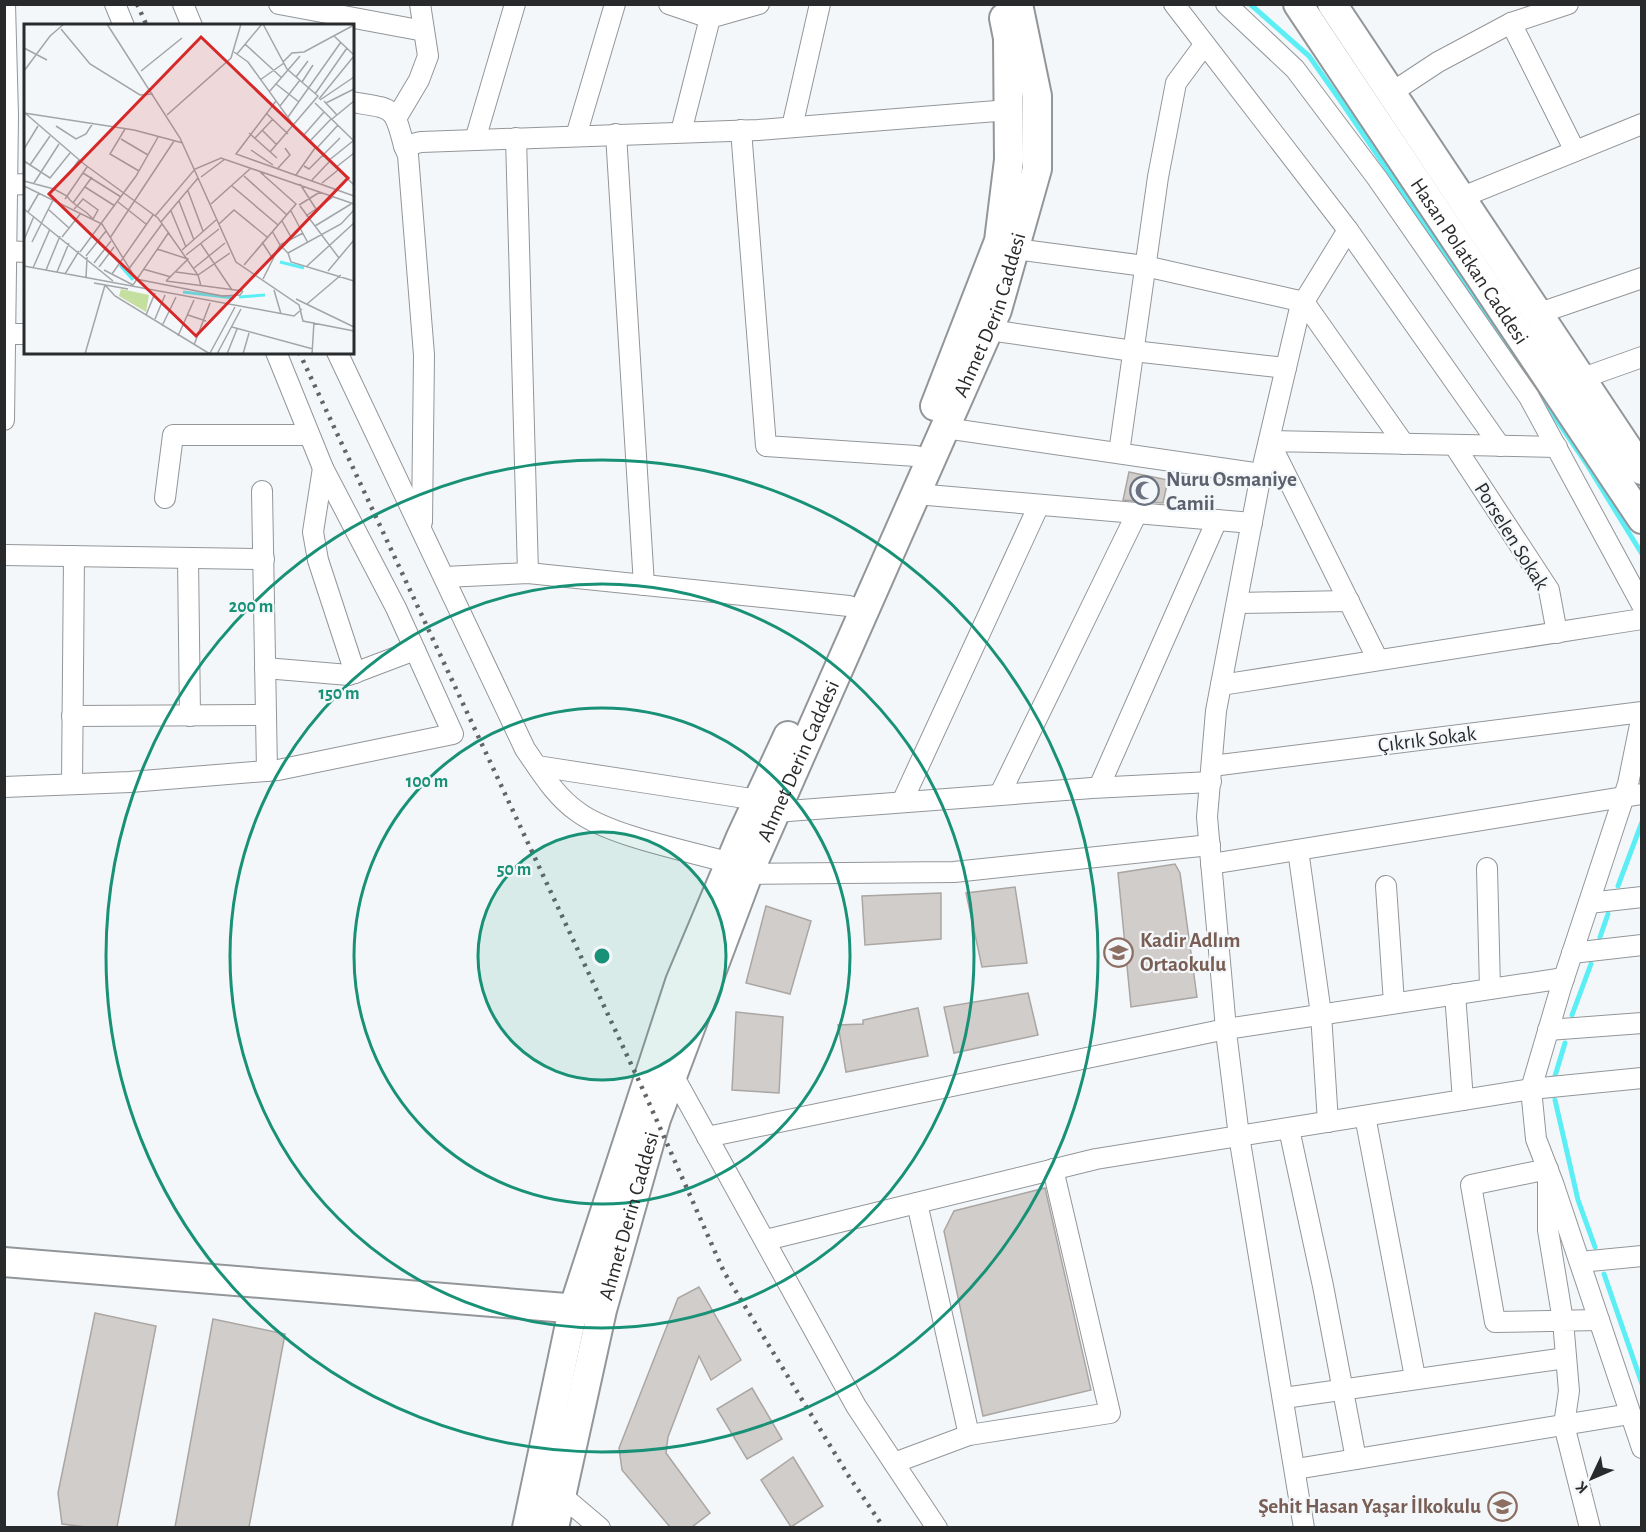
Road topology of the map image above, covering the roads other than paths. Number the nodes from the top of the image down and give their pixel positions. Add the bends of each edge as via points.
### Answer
1 (5, 4) edge
2 (115, 4) edge
3 (183, 4) edge
4 (279, 4) edge
5 (420, 4) edge
6 (515, 4) edge
7 (615, 4) edge
8 (669, 4) edge
9 (759, 4) edge
10 (820, 4) edge
11 (1001, 4) edge
12 (1018, 4) edge
13 (1174, 4) edge
14 (1226, 4) edge
15 (1298, 4) edge
16 (1332, 4) edge
17 (1568, 4) edge
18 (711, 11) edge
19 (326, 19) edge
20 (1511, 23) junction
21 (123, 24) edge
22 (191, 24) edge
23 (5, 29) edge
24 (424, 31) junction
25 (1204, 45) junction
26 (1391, 93) junction
27 (17, 101) edge
28 (354, 102) edge
29 (1009, 110) junction
30 (397, 117) junction
31 (6, 124) edge
32 (1641, 124) edge
33 (792, 127) junction
34 (741, 130) junction
35 (681, 132) junction
36 (616, 134) junction
37 (576, 136) junction
38 (516, 138) junction
39 (475, 140) junction
40 (404, 146) junction
41 (1575, 152) junction
42 (11, 192) edge
43 (1460, 198) junction
44 (1348, 230) junction
45 (1015, 249) junction
46 (12, 251) edge
47 (1145, 266) junction
48 (1641, 278) edge
49 (1304, 302) junction
50 (1537, 314) junction
51 (5, 327) edge
52 (989, 330) junction
53 (24, 332) edge
54 (1133, 351) junction
55 (277, 354) edge
56 (338, 354) edge
57 (1641, 357) edge
58 (1286, 368) junction
59 (1581, 379) junction
60 (5, 397) edge
61 (4, 420) edge
62 (945, 428) junction
63 (309, 435) junction
64 (1269, 441) junction
65 (1632, 441) edge
66 (1404, 444) junction
67 (1454, 445) junction
68 (1500, 446) junction
69 (1557, 447) junction
70 (1119, 453) junction
71 (916, 456) junction
72 (323, 468) junction
73 (1641, 470) edge
74 (1262, 474) junction
75 (262, 492) dead end
76 (916, 494) junction
77 (165, 498) dead end
78 (1039, 505) junction
79 (1137, 513) junction
80 (1641, 519) edge
81 (1217, 520) junction
82 (1252, 523) junction
83 (422, 528) junction
84 (4, 555) edge
85 (74, 556) junction
86 (188, 558) junction
87 (264, 559) junction
88 (528, 573) junction
89 (446, 577) junction
90 (644, 585) junction
91 (1348, 601) junction
92 (1237, 603) junction
93 (1641, 605) edge
94 (849, 606) junction
95 (1641, 620) edge
96 (1557, 633) junction
97 (415, 650) junction
98 (1378, 660) junction
99 (265, 669) junction
100 (355, 673) junction
101 (1221, 685) junction
102 (1641, 714) edge
103 (266, 715) junction
104 (72, 716) junction
105 (190, 716) junction
106 (537, 766) junction
107 (267, 771) junction
108 (1211, 774) junction
109 (72, 784) junction
110 (4, 787) edge
111 (1099, 787) junction
112 (1000, 794) junction
113 (1633, 795) edge
114 (902, 802) junction
115 (767, 806) junction
116 (1298, 850) junction
117 (1211, 855) junction
118 (739, 868) junction
119 (1487, 868) dead end
120 (1386, 886) dead end
121 (1641, 897) edge
122 (1589, 903) junction
123 (1641, 945) edge
124 (1572, 953) junction
125 (1564, 978) junction
126 (1490, 989) junction
127 (1455, 994) junction
128 (1394, 1003) junction
129 (1321, 1014) junction
130 (1641, 1023) edge
131 (1226, 1029) junction
132 (1548, 1030) junction
133 (672, 1075) junction
134 (1641, 1078) edge
135 (1531, 1089) junction
136 (1463, 1100) junction
137 (1365, 1116) junction
138 (1329, 1122) junction
139 (1288, 1128) junction
140 (1239, 1136) junction
141 (707, 1137) junction
142 (1053, 1169) junction
143 (1548, 1169) junction
144 (917, 1203) junction
145 (766, 1240) junction
146 (1641, 1256) edge
147 (4, 1262) edge
148 (1580, 1262) junction
149 (573, 1310) junction
150 (602, 1310) junction
151 (1599, 1320) junction
152 (1563, 1321) junction
153 (1566, 1358) junction
154 (1415, 1377) junction
155 (1342, 1388) junction
156 (1284, 1398) junction
157 (1630, 1414) junction
158 (1564, 1425) junction
159 (969, 1435) junction
160 (1641, 1448) edge
161 (1356, 1459) junction
162 (894, 1463) junction
163 (1296, 1469) junction
164 (561, 1496) junction
165 (527, 1527) edge
166 (554, 1527) edge
167 (600, 1527) edge
168 (937, 1527) edge
169 (1304, 1527) edge
170 (1590, 1527) edge

1 - 23 street
2 - 21 street
3 - 22 street
4 - 19 street
5 - 24 street
6 - 39 street
7 - 37 street
8 - 18 street
9 - 18 street
10 - 33 street
11 - 29 main road, Ahmet Derin Caddesi via 1008,38
12 - 45 main road, Ahmet Derin Caddesi via 1036,96 1037,169
13 - 25 street
14 - 69 street via 1295,69 1377,178 1529,397
15 - 80 main road, Hasan Polatkan Caddesi
16 - 26 main road, Hasan Polatkan Caddesi
17 - 20 street
18 - 35 street
19 - 24 street
20 - 26 street via 1438,62
20 - 41 street
23 - 27 street
24 - 30 street via 428,56
25 - 44 street
25 - 47 street via 1176,83
26 - 43 main road, Hasan Polatkan Caddesi
27 - 31 street
28 - 30 street via 385,108
29 - 33 street
29 - 71 main road, Ahmet Derin Caddesi via 1009,160 999,241
30 - 40 street
31 - 42 street
32 - 41 street
33 - 34 street
34 - 35 street
34 - 71 street via 766,446
35 - 36 street
36 - 37 street
36 - 90 street
37 - 38 street
38 - 39 street
38 - 88 street
39 - 40 street
40 - 83 street via 408,156 424,355
41 - 43 street
42 - 46 street
43 - 50 main road, Hasan Polatkan Caddesi
44 - 49 street
44 - 68 street
45 - 47 street
45 - 52 main road, Ahmet Derin Caddesi
46 - 51 street
47 - 49 street
47 - 54 street
48 - 50 street
49 - 58 street
49 - 66 street
50 - 59 main road, Hasan Polatkan Caddesi
51 - 53 street
51 - 60 street
52 - 54 street
52 - 62 main road, Ahmet Derin Caddesi
54 - 58 street
54 - 70 street
55 - 63 street
56 - 83 street
57 - 59 street
58 - 64 street
59 - 65 main road, Hasan Polatkan Caddesi
60 - 61 street
62 - 70 street
62 - 76 main road, Ahmet Derin Caddesi
63 - 72 street
63 - 77 street via 172,435
64 - 66 street
64 - 74 street
64 - 91 street
65 - 73 main road, Hasan Polatkan Caddesi
66 - 67 street
67 - 68 street
67 - 96 street, Porselen Sokak via 1549,590
68 - 69 street
69 - 93 street
70 - 74 street
71 - 94 main road, Ahmet Derin Caddesi
72 - 97 street
72 - 100 street via 312,531
74 - 82 street
75 - 87 street
76 - 78 street
76 - 115 main road, Ahmet Derin Caddesi
78 - 79 street
78 - 114 street
79 - 81 street
79 - 112 street
81 - 82 street
81 - 111 street
82 - 92 street
83 - 89 street
84 - 85 street
85 - 86 street
85 - 104 street
86 - 87 street
86 - 105 street
87 - 99 street
88 - 89 street
88 - 90 street
89 - 106 street via 525,749
90 - 94 street
91 - 92 street
91 - 98 street
92 - 101 street
94 - 115 main road, Ahmet Derin Caddesi
95 - 96 street
96 - 98 street
97 - 100 street
97 - 107 street via 453,734
98 - 101 street
99 - 100 street via 325,675
99 - 103 street
101 - 108 street
102 - 108 street, Çıkrık Sokak
102 - 113 street
103 - 105 street
103 - 107 street
104 - 105 street
104 - 109 street
106 - 115 street, Çıkrık Sokak
106 - 118 street via 555,792 578,813 605,828
107 - 109 street
108 - 111 street, Çıkrık Sokak
108 - 117 street
109 - 110 street
111 - 112 street, Çıkrık Sokak
112 - 114 street, Çıkrık Sokak
113 - 116 street
113 - 122 street
114 - 115 street, Çıkrık Sokak
115 - 118 main road, Ahmet Derin Caddesi
116 - 117 street
116 - 129 street
117 - 118 street via 954,872
117 - 131 street
118 - 133 main road, Ahmet Derin Caddesi
118 - 149 main road, Ahmet Derin Caddesi via 680,982
119 - 126 street
120 - 128 street
121 - 122 street
122 - 124 street
123 - 124 street
124 - 125 street
125 - 126 street
125 - 132 street
126 - 127 street
127 - 128 street
127 - 136 street
128 - 129 street
129 - 131 street
129 - 138 street
130 - 132 street
131 - 140 street
131 - 141 street
132 - 135 street
133 - 141 street
133 - 150 main road, Ahmet Derin Caddesi
134 - 135 street
135 - 136 street
135 - 143 street via 1536,1139
136 - 137 street
137 - 138 street
137 - 154 street
138 - 139 street
139 - 140 street
139 - 155 street
140 - 142 street
140 - 156 street
141 - 145 street
142 - 144 street
142 - 159 street via 1110,1413
143 - 148 street
143 - 152 street via 1548,1230
143 - 152 street via 1471,1185 1495,1322
144 - 145 street
144 - 159 street
145 - 162 street via 856,1406
146 - 148 street
147 - 149 main road
148 - 151 street
149 - 150 main road
149 - 165 main road, Ahmet Derin Caddesi
150 - 164 main road, Ahmet Derin Caddesi
151 - 152 street
151 - 157 street
152 - 153 street
153 - 154 street
153 - 158 street via 1569,1390
154 - 155 street
155 - 156 street
155 - 161 street
156 - 163 street
157 - 158 street
157 - 160 street
158 - 161 street
158 - 170 street
159 - 162 street
161 - 163 street
162 - 168 street
163 - 169 street
164 - 166 main road, Ahmet Derin Caddesi
164 - 167 street

